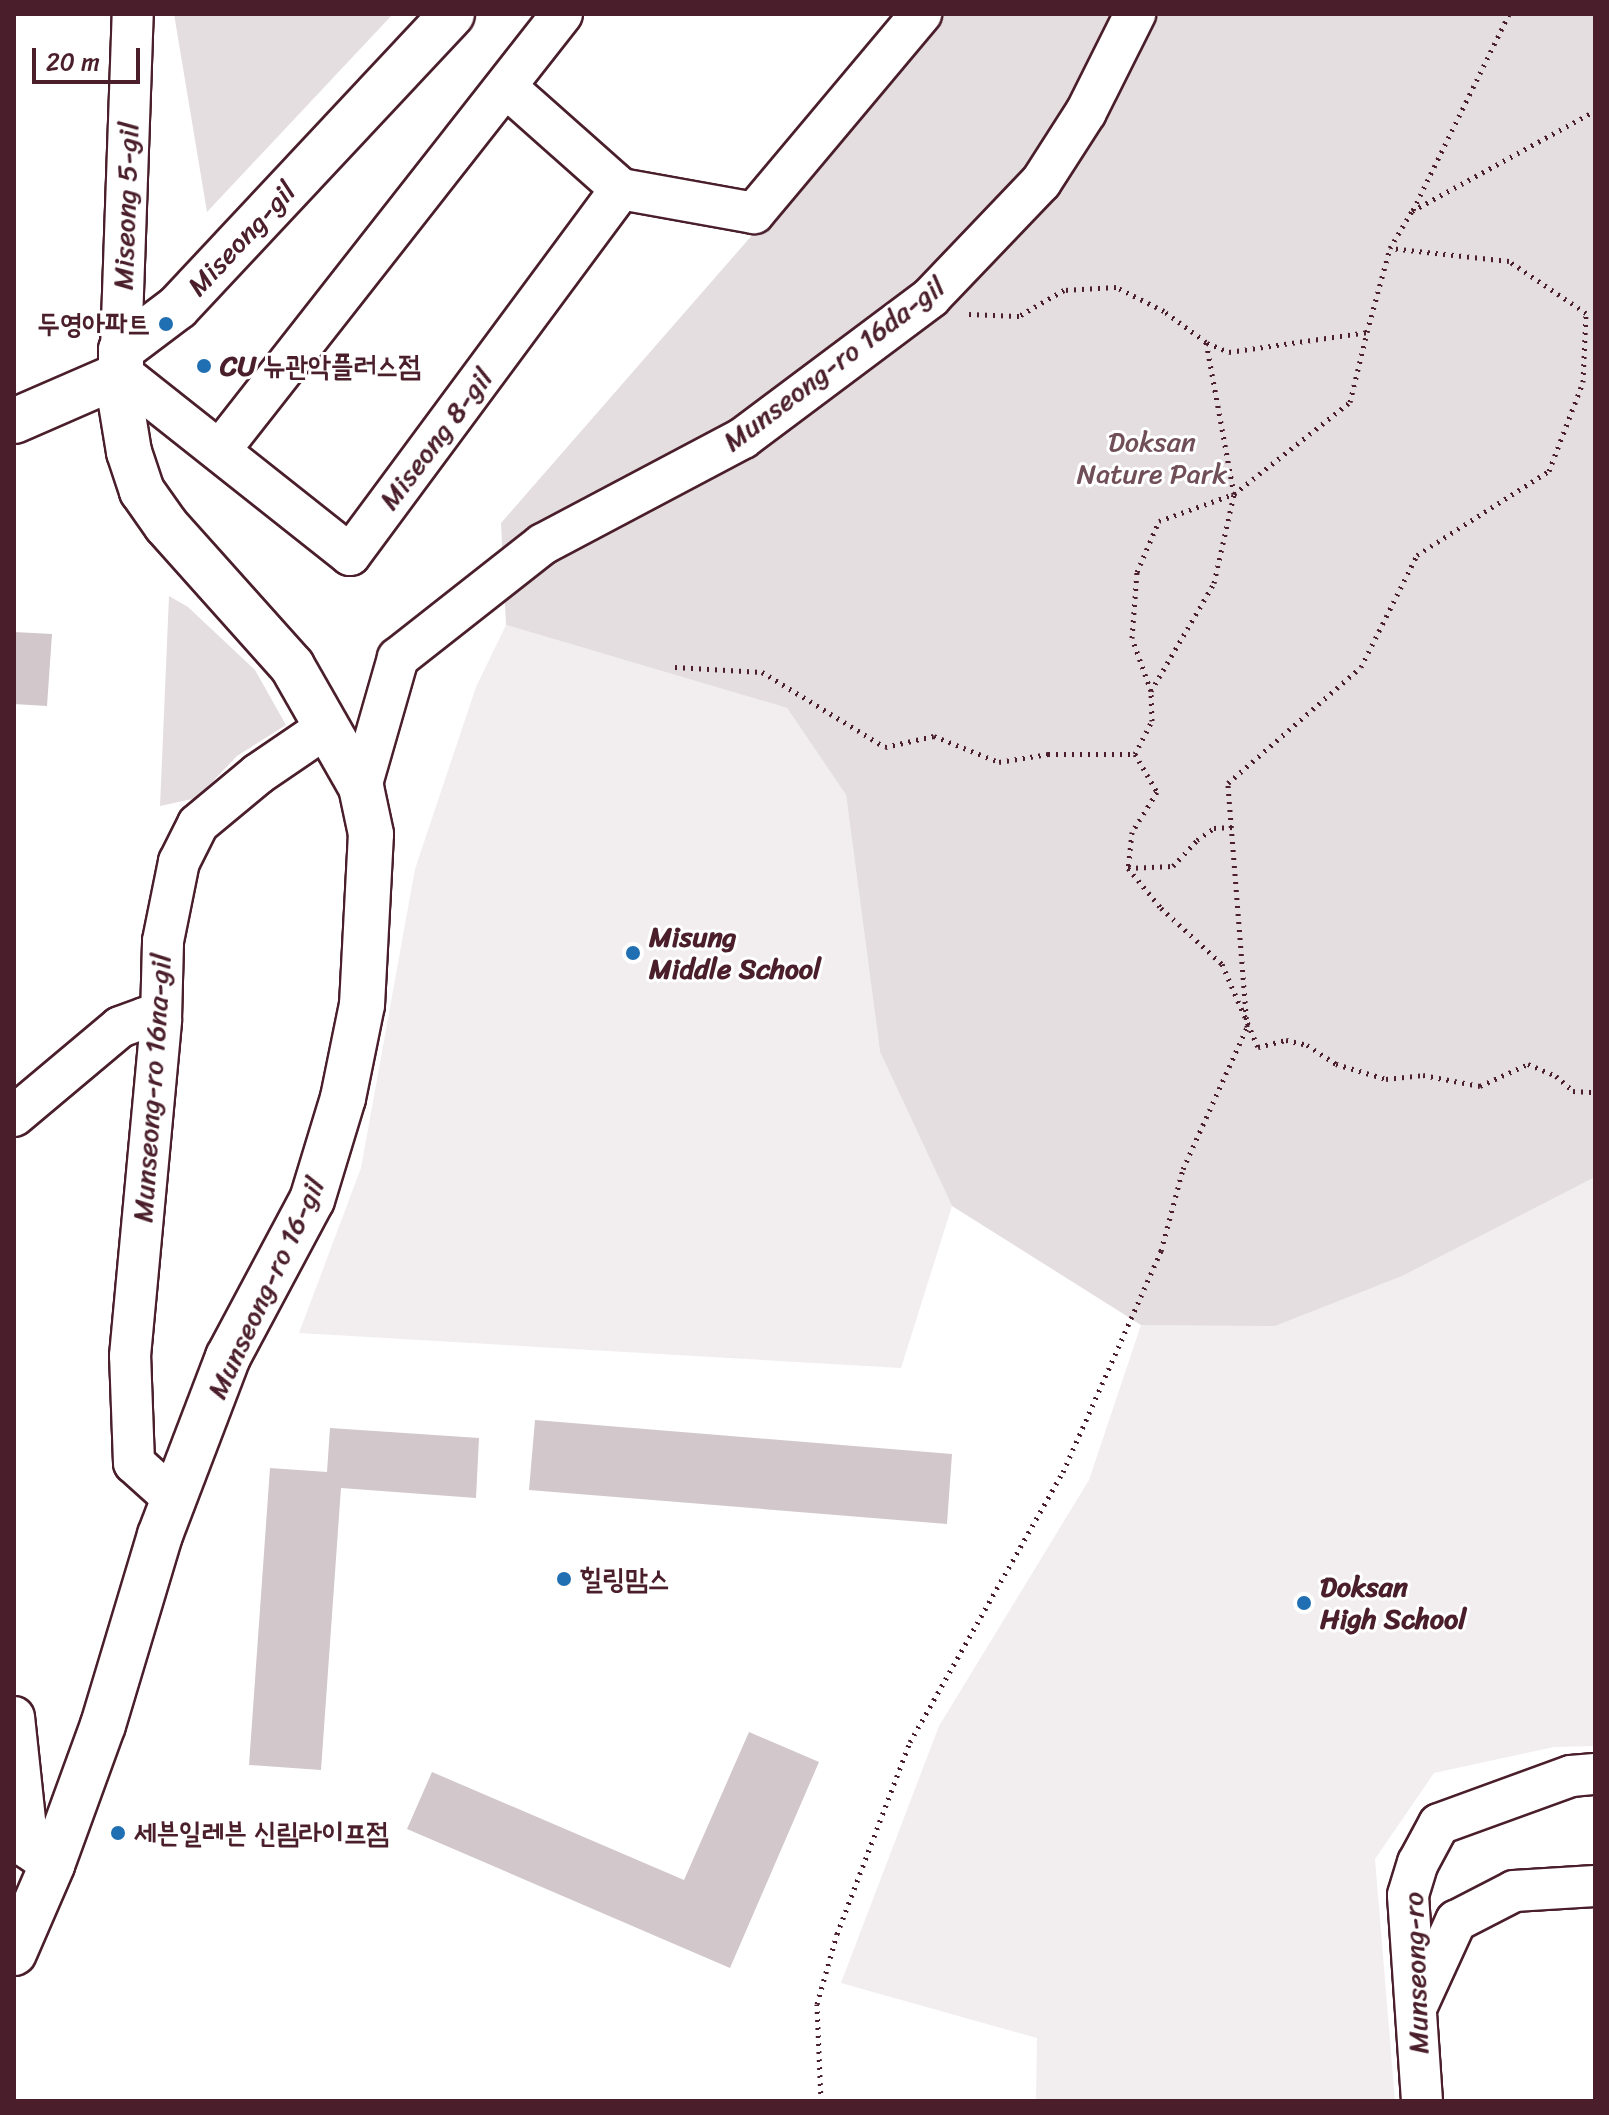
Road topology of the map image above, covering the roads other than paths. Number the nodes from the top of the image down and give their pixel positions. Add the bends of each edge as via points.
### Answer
1 (133, 14) edge
2 (452, 14) edge
3 (562, 14) edge
4 (921, 14) edge
5 (1135, 14) edge
6 (506, 87) junction
7 (621, 189) junction
8 (122, 362) junction
9 (14, 421) edge
10 (220, 450) junction
11 (327, 727) junction
12 (361, 787) junction
13 (161, 1019) junction
14 (14, 1116) edge
15 (175, 1500) junction
16 (14, 1717) edge
17 (18, 1757) edge
18 (1595, 1774) edge
19 (38, 1871) edge
20 (1595, 1886) edge
21 (14, 1953) edge
22 (1416, 2008) junction
23 (1422, 2101) edge

1 - 8 street, Miseong 5-gil
2 - 8 street, Miseong-gil
3 - 6 street
4 - 7 street via 754,213
5 - 12 street, Munseong-ro 16da-gil via 1086,112 1041,182 938,290 743,438 543,544 398,658
6 - 7 street
6 - 10 street
7 - 10 street, Miseong 8-gil via 350,555
8 - 9 street, Miseong-gil
8 - 10 street, Miseong 8-gil
8 - 11 street, Munseong-ro 16-gil via 121,403 142,491 292,666
11 - 12 street, Munseong-ro 16-gil
11 - 13 street, Munseong-ro 16na-gil via 198,824 179,862 163,941
12 - 15 street, Munseong-ro 16-gil via 371,834 362,1005 343,1098 312,1200 228,1357
13 - 14 street via 145,1018 120,1027
13 - 15 street, Munseong-ro 16na-gil via 130,1356 134,1463
15 - 19 street, Munseong-ro 16-gil via 103,1725
16 - 17 street
17 - 19 street via 28,1848
18 - 22 street, Munseong-ro via 1571,1776 1439,1824 1408,1895
19 - 21 street, Munseong-ro 16-gil
20 - 22 street via 1514,1891 1456,1921
22 - 23 street, Munseong-ro

